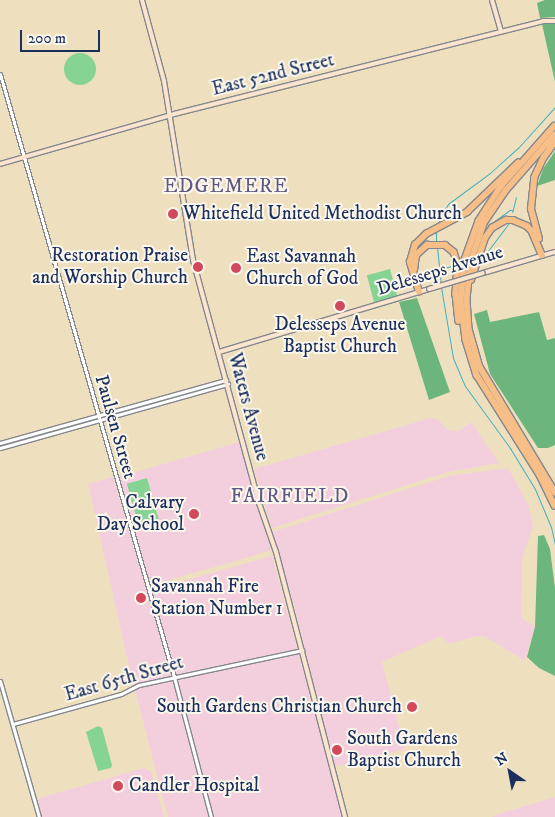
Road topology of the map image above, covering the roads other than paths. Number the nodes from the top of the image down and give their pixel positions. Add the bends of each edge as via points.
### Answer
1 (142, 0) edge
2 (492, 0) edge
3 (555, 21) edge
4 (501, 31) junction
5 (0, 74) edge
6 (170, 115) junction
7 (554, 131) edge
8 (555, 142) edge
9 (24, 157) junction
10 (0, 164) edge
11 (555, 252) edge
12 (542, 255) junction
13 (419, 292) junction
14 (467, 310) junction
15 (219, 352) junction
16 (477, 374) junction
17 (228, 382) junction
18 (99, 418) junction
19 (0, 443) edge
20 (0, 448) edge
21 (555, 492) edge
22 (555, 506) edge
23 (302, 650) junction
24 (174, 677) junction
25 (0, 681) edge
26 (13, 724) junction
27 (39, 817) edge
28 (211, 817) edge
29 (345, 817) edge

1 - 6 main road, Waters Avenue
2 - 4 main road
3 - 4 main road, East 52nd Street via 543,20
4 - 6 main road, East 52nd Street
5 - 9 street, Paulsen Street
6 - 9 main road, East 52nd Street
6 - 15 main road, Waters Avenue via 193,260
7 - 13 highway via 467,212 426,234 414,245 410,262
7 - 14 highway via 484,224 469,271
7 - 16 highway via 495,195 479,221 468,250 462,279 461,310
8 - 12 highway via 538,168 531,193 531,209
9 - 10 main road, East 52nd Street
9 - 18 street, Paulsen Street
11 - 12 main road, Delesseps Avenue
12 - 13 main road, Delesseps Avenue, bridge
12 - 14 highway via 527,226 513,220 499,223 485,238 477,259 470,281
13 - 15 main road, Delesseps Avenue
13 - 16 highway via 414,260 418,251 427,245 445,245 457,257 457,312 466,350
14 - 21 highway via 471,338 484,375
15 - 17 main road, Waters Avenue
16 - 22 highway via 540,475
17 - 18 street
17 - 23 main road, Waters Avenue
18 - 19 street
18 - 20 street
18 - 24 street, Paulsen Street
23 - 24 street, East 65th Street
23 - 29 main road, Waters Avenue
24 - 26 street, East 65th Street
24 - 28 street, Paulsen Street
25 - 26 street
26 - 27 street

